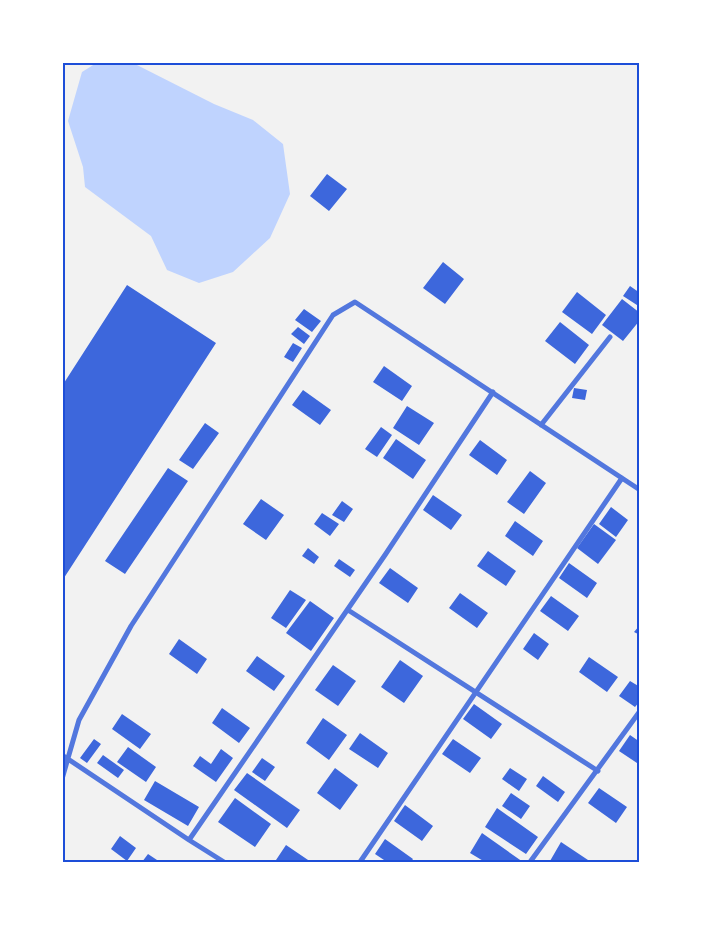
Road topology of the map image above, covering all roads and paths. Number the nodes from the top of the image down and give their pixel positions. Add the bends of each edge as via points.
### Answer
1 (610, 337) dead end
2 (493, 392) junction
3 (541, 425) junction
4 (622, 478) junction
5 (640, 490) edge
6 (348, 610) junction
7 (475, 692) junction
8 (640, 711) edge
9 (62, 755) edge
10 (67, 760) junction
11 (598, 771) junction
12 (62, 779) edge
13 (189, 840) junction
14 (224, 862) edge
15 (360, 862) edge
16 (530, 862) edge

1 - 3 street
2 - 3 street
2 - 6 street
2 - 10 street via 356,302 333,315 131,626 79,720
3 - 4 street
4 - 5 street
4 - 7 street
6 - 7 street
6 - 13 street
7 - 11 street
7 - 15 street
8 - 11 street
9 - 10 street
10 - 12 street
10 - 13 street
11 - 16 street
13 - 14 street

